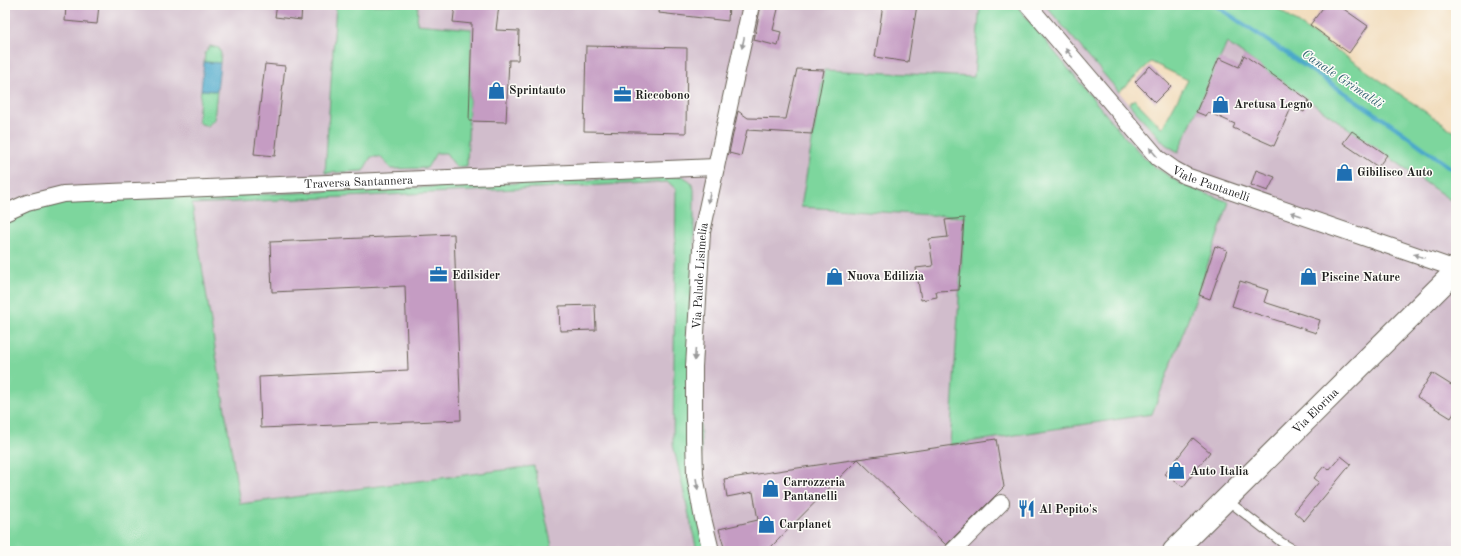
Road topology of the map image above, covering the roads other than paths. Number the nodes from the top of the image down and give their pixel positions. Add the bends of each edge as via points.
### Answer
1 (751, 5) edge
2 (1028, 5) edge
3 (716, 167) junction
4 (5, 213) edge
5 (1456, 270) edge
6 (1226, 499) junction
7 (1001, 503) dead end
8 (711, 551) edge
9 (953, 551) edge
10 (1174, 551) edge
11 (1297, 551) edge

1 -> 3 street, Via Palude Lisimelia
5 -> 2 street, Viale Pantanelli via 1175,170 1158,158
3 - 4 street, Traversa Santannera via 63,194 26,204
3 -> 8 street, Via Palude Lisimelia via 702,232 694,367 695,475
5 - 6 main road, Via Elorina
6 - 10 main road, Via Elorina
6 - 11 lane via 1281,542
7 - 9 street

